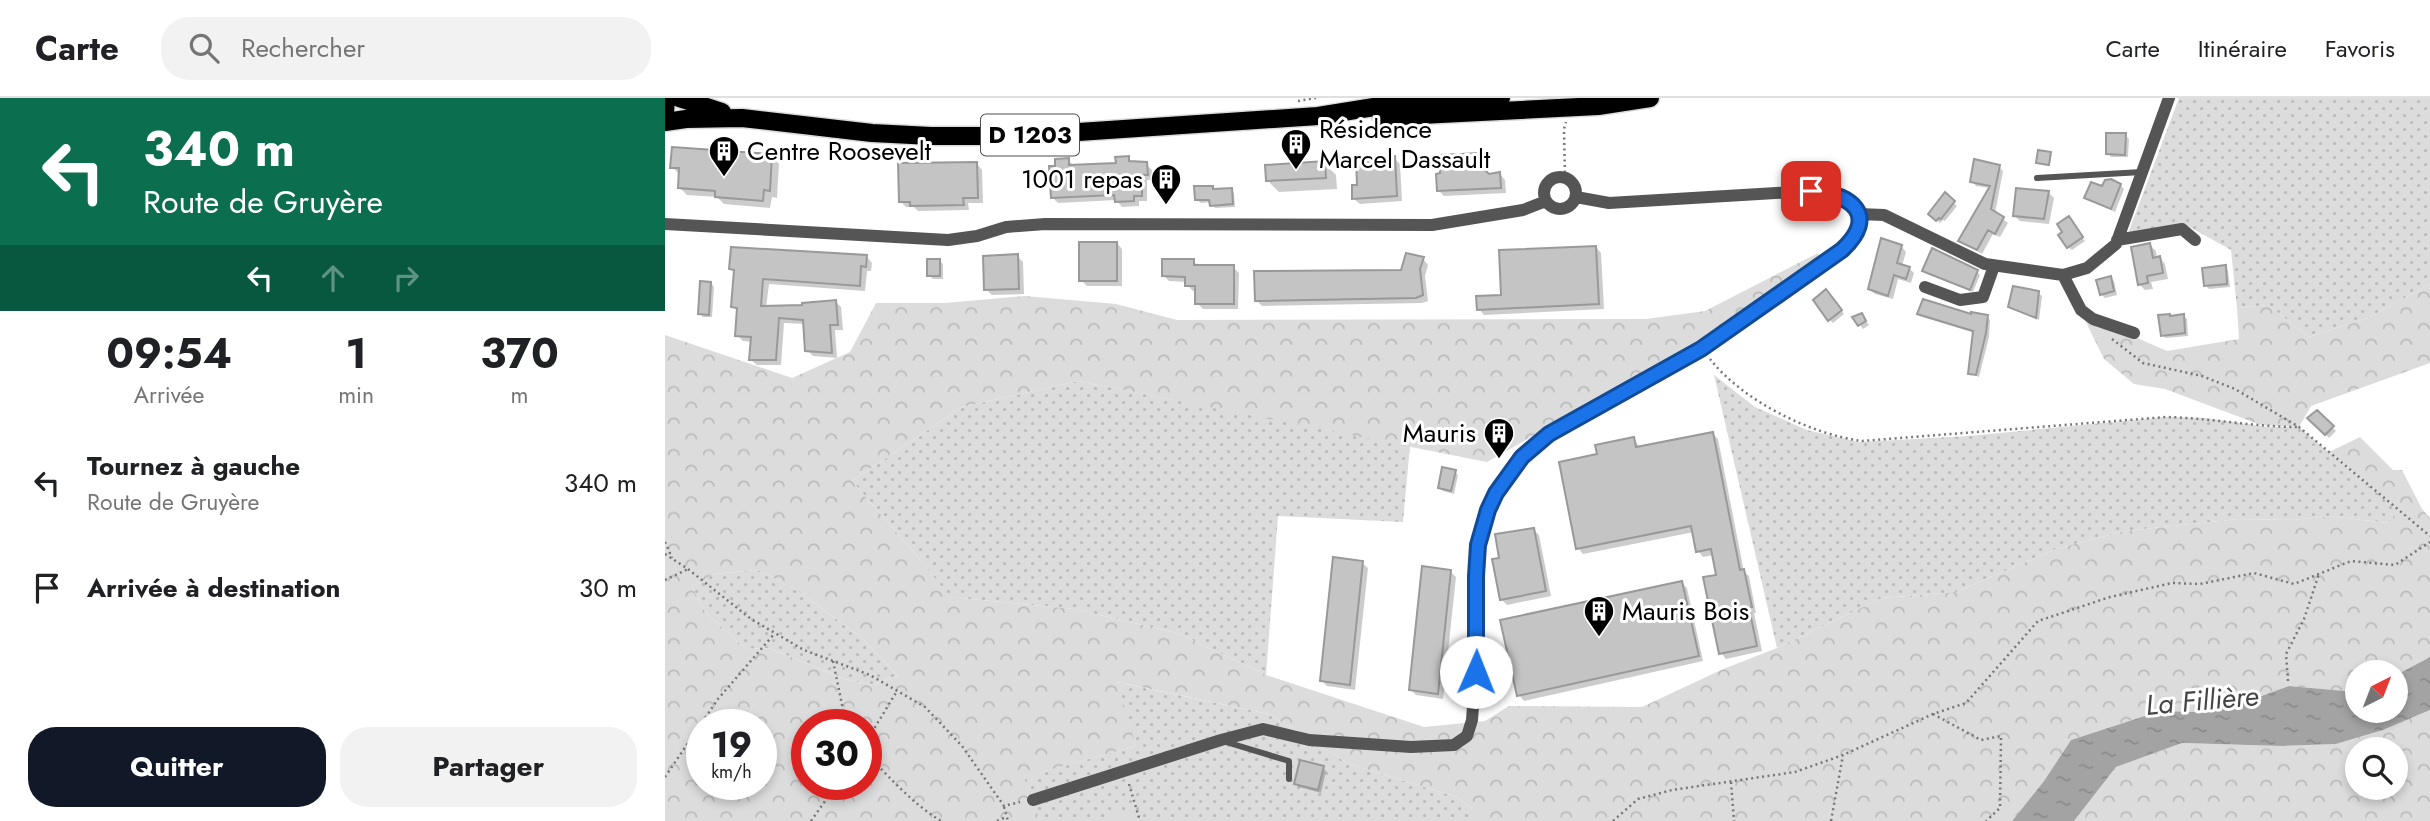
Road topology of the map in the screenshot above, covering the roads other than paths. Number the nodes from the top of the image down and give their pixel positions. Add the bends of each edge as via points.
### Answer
1 (666, 98) edge
2 (679, 98) edge
3 (1501, 98) edge
4 (1650, 98) edge
5 (2169, 98) edge
6 (1558, 103) edge
7 (1523, 104) edge
8 (1317, 107) edge
9 (665, 113) edge
10 (742, 118) junction
11 (665, 122) edge
12 (2142, 172) junction
13 (2037, 178) dead end
14 (1576, 197) junction
15 (1546, 201) junction
16 (1859, 214) junction
17 (665, 224) edge
18 (2117, 240) junction
19 (2195, 240) dead end
20 (1994, 266) junction
21 (2063, 275) junction
22 (1925, 287) dead end
23 (2134, 333) dead end
24 (1221, 740) junction
25 (1289, 779) dead end
26 (1033, 800) road end

1 - 9 main road
2 - 10 main road, D 1203
3 - 8 main road, D 1203
4 - 6 main road, D 1203 via 1582,107
5 - 12 street
6 - 7 main road, D 1203
7 - 8 main road, D 1203 via 1390,117
8 - 10 main road, D 1203 via 1157,127 969,137 871,133
10 - 11 main road, D 1203
12 - 13 lane
12 - 18 street
14 - 15 street via 1562,209
14 - 15 street via 1573,184 1557,177 1548,183
14 - 16 street via 1609,203 1811,191 1841,196
15 - 17 street via 1523,210 1432,225 1045,224 948,240
16 - 20 street via 1884,215
16 - 24 street via 1857,233 1842,250 1701,349 1549,434 1522,457 1488,510 1478,545 1475,692 1467,736 1454,745 1411,747 1309,740 1263,729
18 - 19 street via 2182,229
18 - 21 street via 2087,268
20 - 21 street
20 - 22 street via 1983,296 1960,300
21 - 23 street via 2081,310
24 - 25 lane via 1289,761
24 - 26 street

